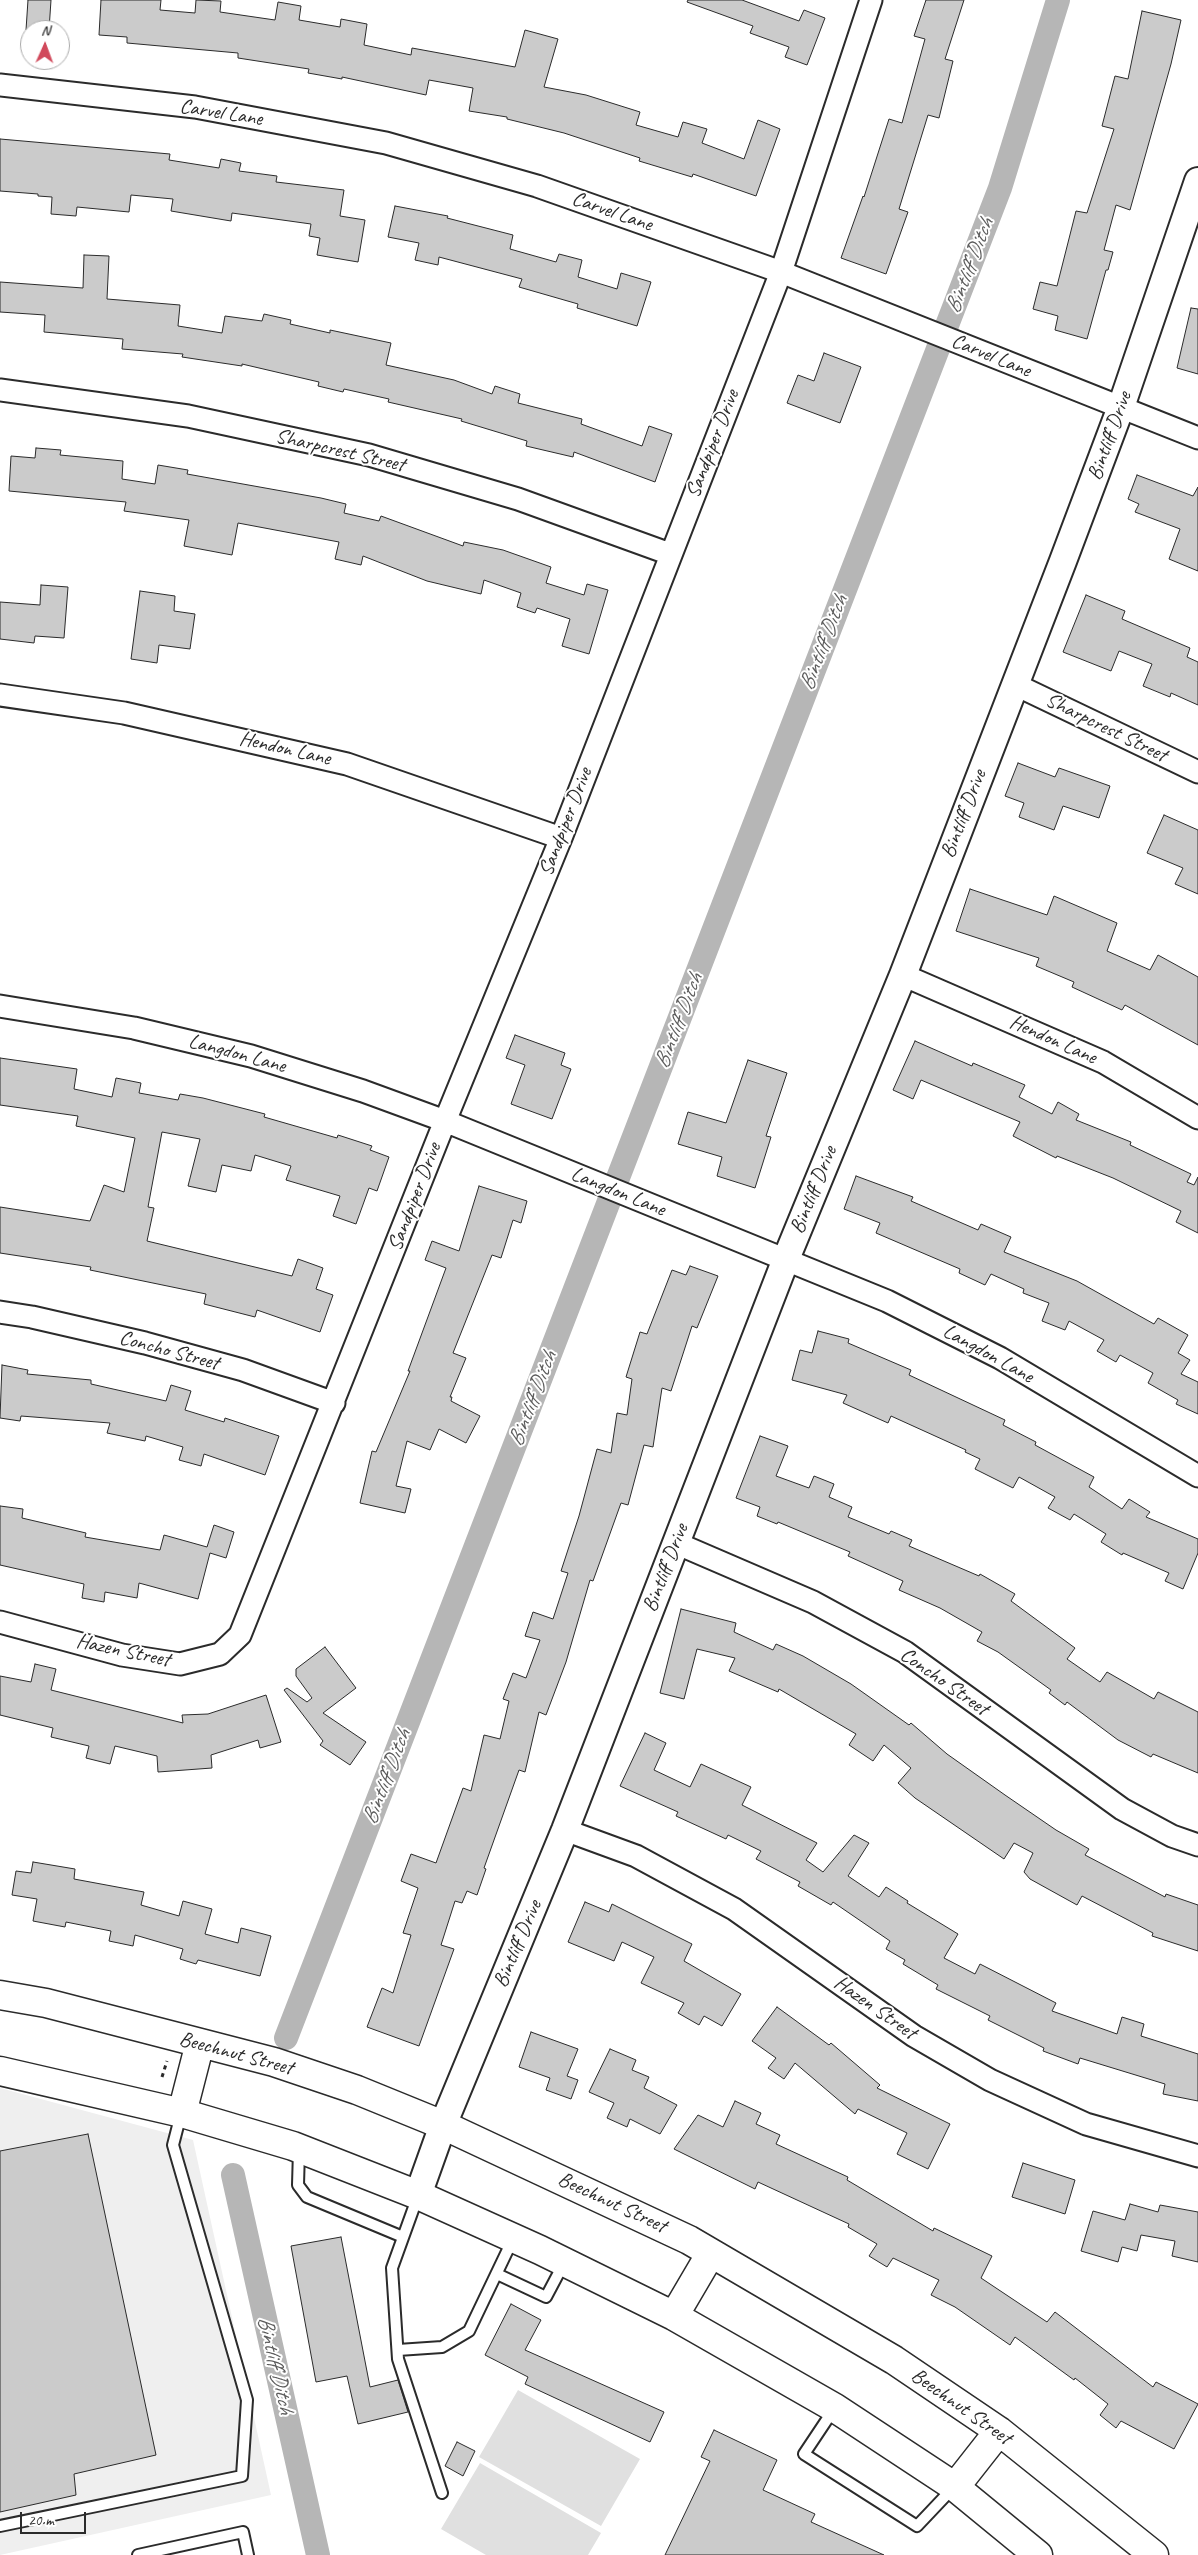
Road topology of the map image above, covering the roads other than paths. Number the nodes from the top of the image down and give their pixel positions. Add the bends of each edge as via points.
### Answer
1 (871, 0) edge
2 (0, 85) edge
3 (1198, 181) edge
4 (781, 272) junction
5 (0, 390) edge
6 (1121, 408) junction
7 (1198, 438) edge
8 (670, 554) junction
9 (1014, 684) junction
10 (0, 695) edge
11 (1198, 772) edge
12 (561, 838) junction
13 (902, 975) junction
14 (0, 1006) edge
15 (1198, 1118) edge
16 (445, 1121) junction
17 (786, 1259) junction
18 (0, 1312) edge
19 (334, 1403) junction
20 (1198, 1476) edge
21 (676, 1543) junction
22 (0, 1622) edge
23 (240, 1635) joint
24 (565, 1830) junction
25 (1198, 1845) edge
26 (0, 1995) edge
27 (200, 2044) junction
28 (0, 2071) edge
29 (182, 2114) junction
30 (443, 2125) junction
31 (299, 2149) junction
32 (1198, 2156) edge
33 (418, 2195) junction
34 (403, 2237) junction
35 (514, 2238) junction
36 (711, 2253) junction
37 (564, 2262) junction
38 (496, 2274) junction
39 (674, 2316) junction
40 (398, 2350) junction
41 (835, 2408) junction
42 (999, 2431) junction
43 (955, 2487) junction
44 (442, 2493) dead end
45 (0, 2526) edge
46 (138, 2555) edge
47 (248, 2555) edge
48 (1038, 2555) edge
49 (1154, 2555) edge

1 - 4 street, Sandpiper Drive
2 - 4 street, Carvel Lane via 195,107 386,142 538,186
3 - 6 street, Bintliff Drive
4 - 6 street, Carvel Lane
4 - 8 street, Sandpiper Drive
5 - 8 street, Sharpcrest Street via 188,416 369,455 518,499
6 - 7 street, Carvel Lane
6 - 9 street, Bintliff Drive
8 - 12 street, Sandpiper Drive
9 - 11 street, Sharpcrest Street
9 - 13 street, Bintliff Drive
10 - 12 street, Hendon Lane via 124,713 348,764
12 - 16 street, Sandpiper Drive
13 - 15 street, Hendon Lane via 1103,1062
13 - 17 street, Bintliff Drive
14 - 16 street, Langdon Lane via 134,1028 251,1056
16 - 17 street, Langdon Lane
16 - 19 street, Sandpiper Drive
17 - 20 street, Langdon Lane via 887,1300 1000,1358
17 - 21 street, Bintliff Drive
18 - 19 street, Concho Street via 32,1317 243,1370
19 - 23 street, Sandpiper Drive
21 - 24 street, Bintliff Drive
21 - 25 street, Concho Street via 813,1602 905,1652 1122,1809 1172,1836
22 - 23 street, Hazen Street via 122,1655 180,1664 220,1654
24 - 30 street, Bintliff Drive
24 - 32 street, Hazen Street via 636,1856 734,1909 914,2036 990,2080 1086,2124
26 - 27 main road, Beechnut Street via 46,2003
27 - 29 main road
27 - 30 main road, Beechnut Street via 357,2090
28 - 29 main road
29 - 31 main road
29 - 45 lane via 173,2145 247,2400 242,2476
30 - 33 street, Bintliff Drive
30 - 36 main road, Beechnut Street
31 - 33 main road
31 - 34 lane via 298,2185 307,2197
33 - 34 lane
33 - 35 main road
34 - 40 lane via 392,2268
35 - 37 main road
35 - 38 lane
36 - 39 main road
36 - 42 main road, Beechnut Street via 894,2360
37 - 38 lane via 546,2297
37 - 39 main road
38 - 40 lane via 469,2331 442,2347
39 - 41 main road
40 - 44 lane via 398,2359
41 - 43 main road
41 - 43 lane via 804,2454 917,2526
42 - 43 main road
42 - 49 main road, Beechnut Street
43 - 48 main road
46 - 47 lane via 243,2532

